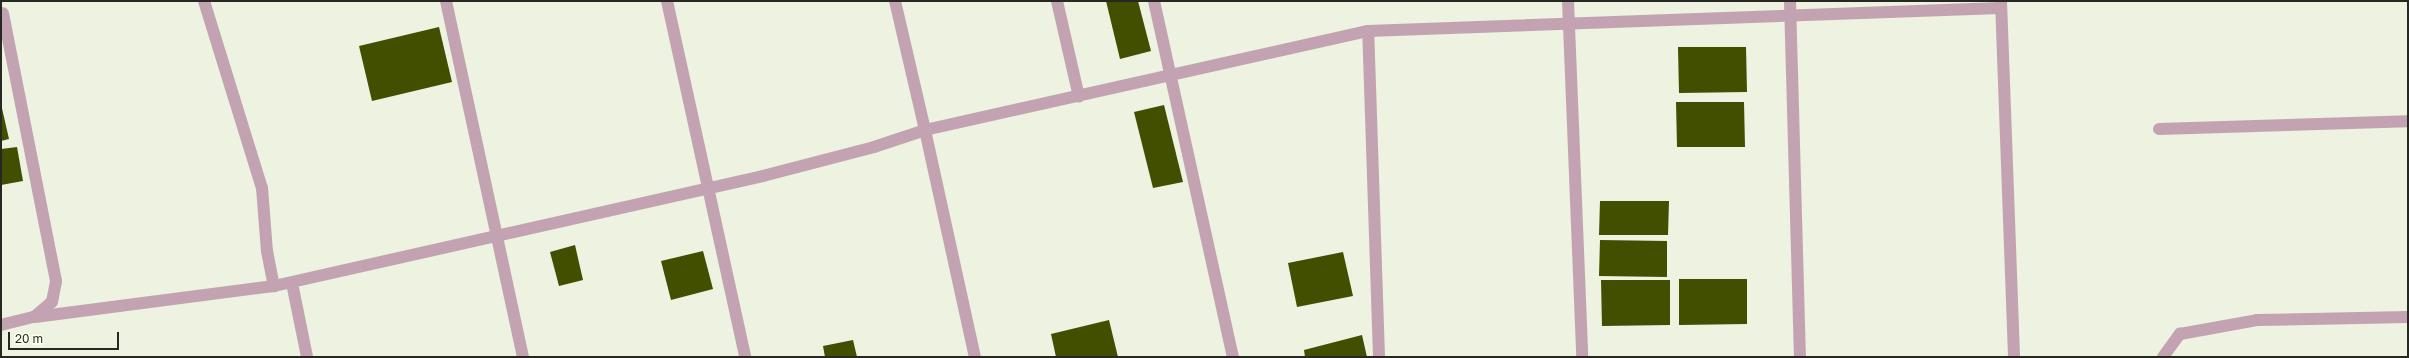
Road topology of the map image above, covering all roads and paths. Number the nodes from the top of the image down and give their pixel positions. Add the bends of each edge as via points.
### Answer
1 (204, 1) edge
2 (446, 1) edge
3 (667, 1) edge
4 (894, 1) edge
5 (1057, 1) edge
6 (1154, 1) edge
7 (1568, 1) edge
8 (1790, 1) edge
9 (2001, 5) edge
10 (3, 13) dead end
11 (1790, 16) junction
12 (1570, 24) junction
13 (1368, 31) junction
14 (1172, 76) junction
15 (1079, 97) junction
16 (2408, 121) edge
17 (2159, 129) dead end
18 (925, 130) junction
19 (709, 188) junction
20 (499, 237) junction
21 (292, 282) junction
22 (274, 286) junction
23 (34, 317) junction
24 (2408, 317) edge
25 (1, 325) edge
26 (307, 357) edge
27 (523, 357) edge
28 (745, 357) edge
29 (976, 357) edge
30 (1233, 357) edge
31 (1379, 357) edge
32 (1582, 357) edge
33 (1800, 357) edge
34 (2014, 357) edge
35 (2163, 357) edge

1 - 22 street via 262,188 267,251
2 - 20 street
3 - 19 street
4 - 18 street
5 - 15 street
6 - 14 street
7 - 12 street
8 - 11 street
9 - 11 street
9 - 34 street
10 - 23 street via 56,281 52,302
11 - 12 street
11 - 33 street
12 - 13 street
12 - 32 street
13 - 14 street
13 - 31 street
14 - 15 street
14 - 30 street
15 - 18 street
16 - 17 street
18 - 19 street via 874,148
18 - 29 street
19 - 20 street
19 - 28 street
20 - 21 street
20 - 27 street
21 - 22 street
21 - 26 street
22 - 23 street
23 - 25 street
24 - 35 street via 2257,320 2180,334

